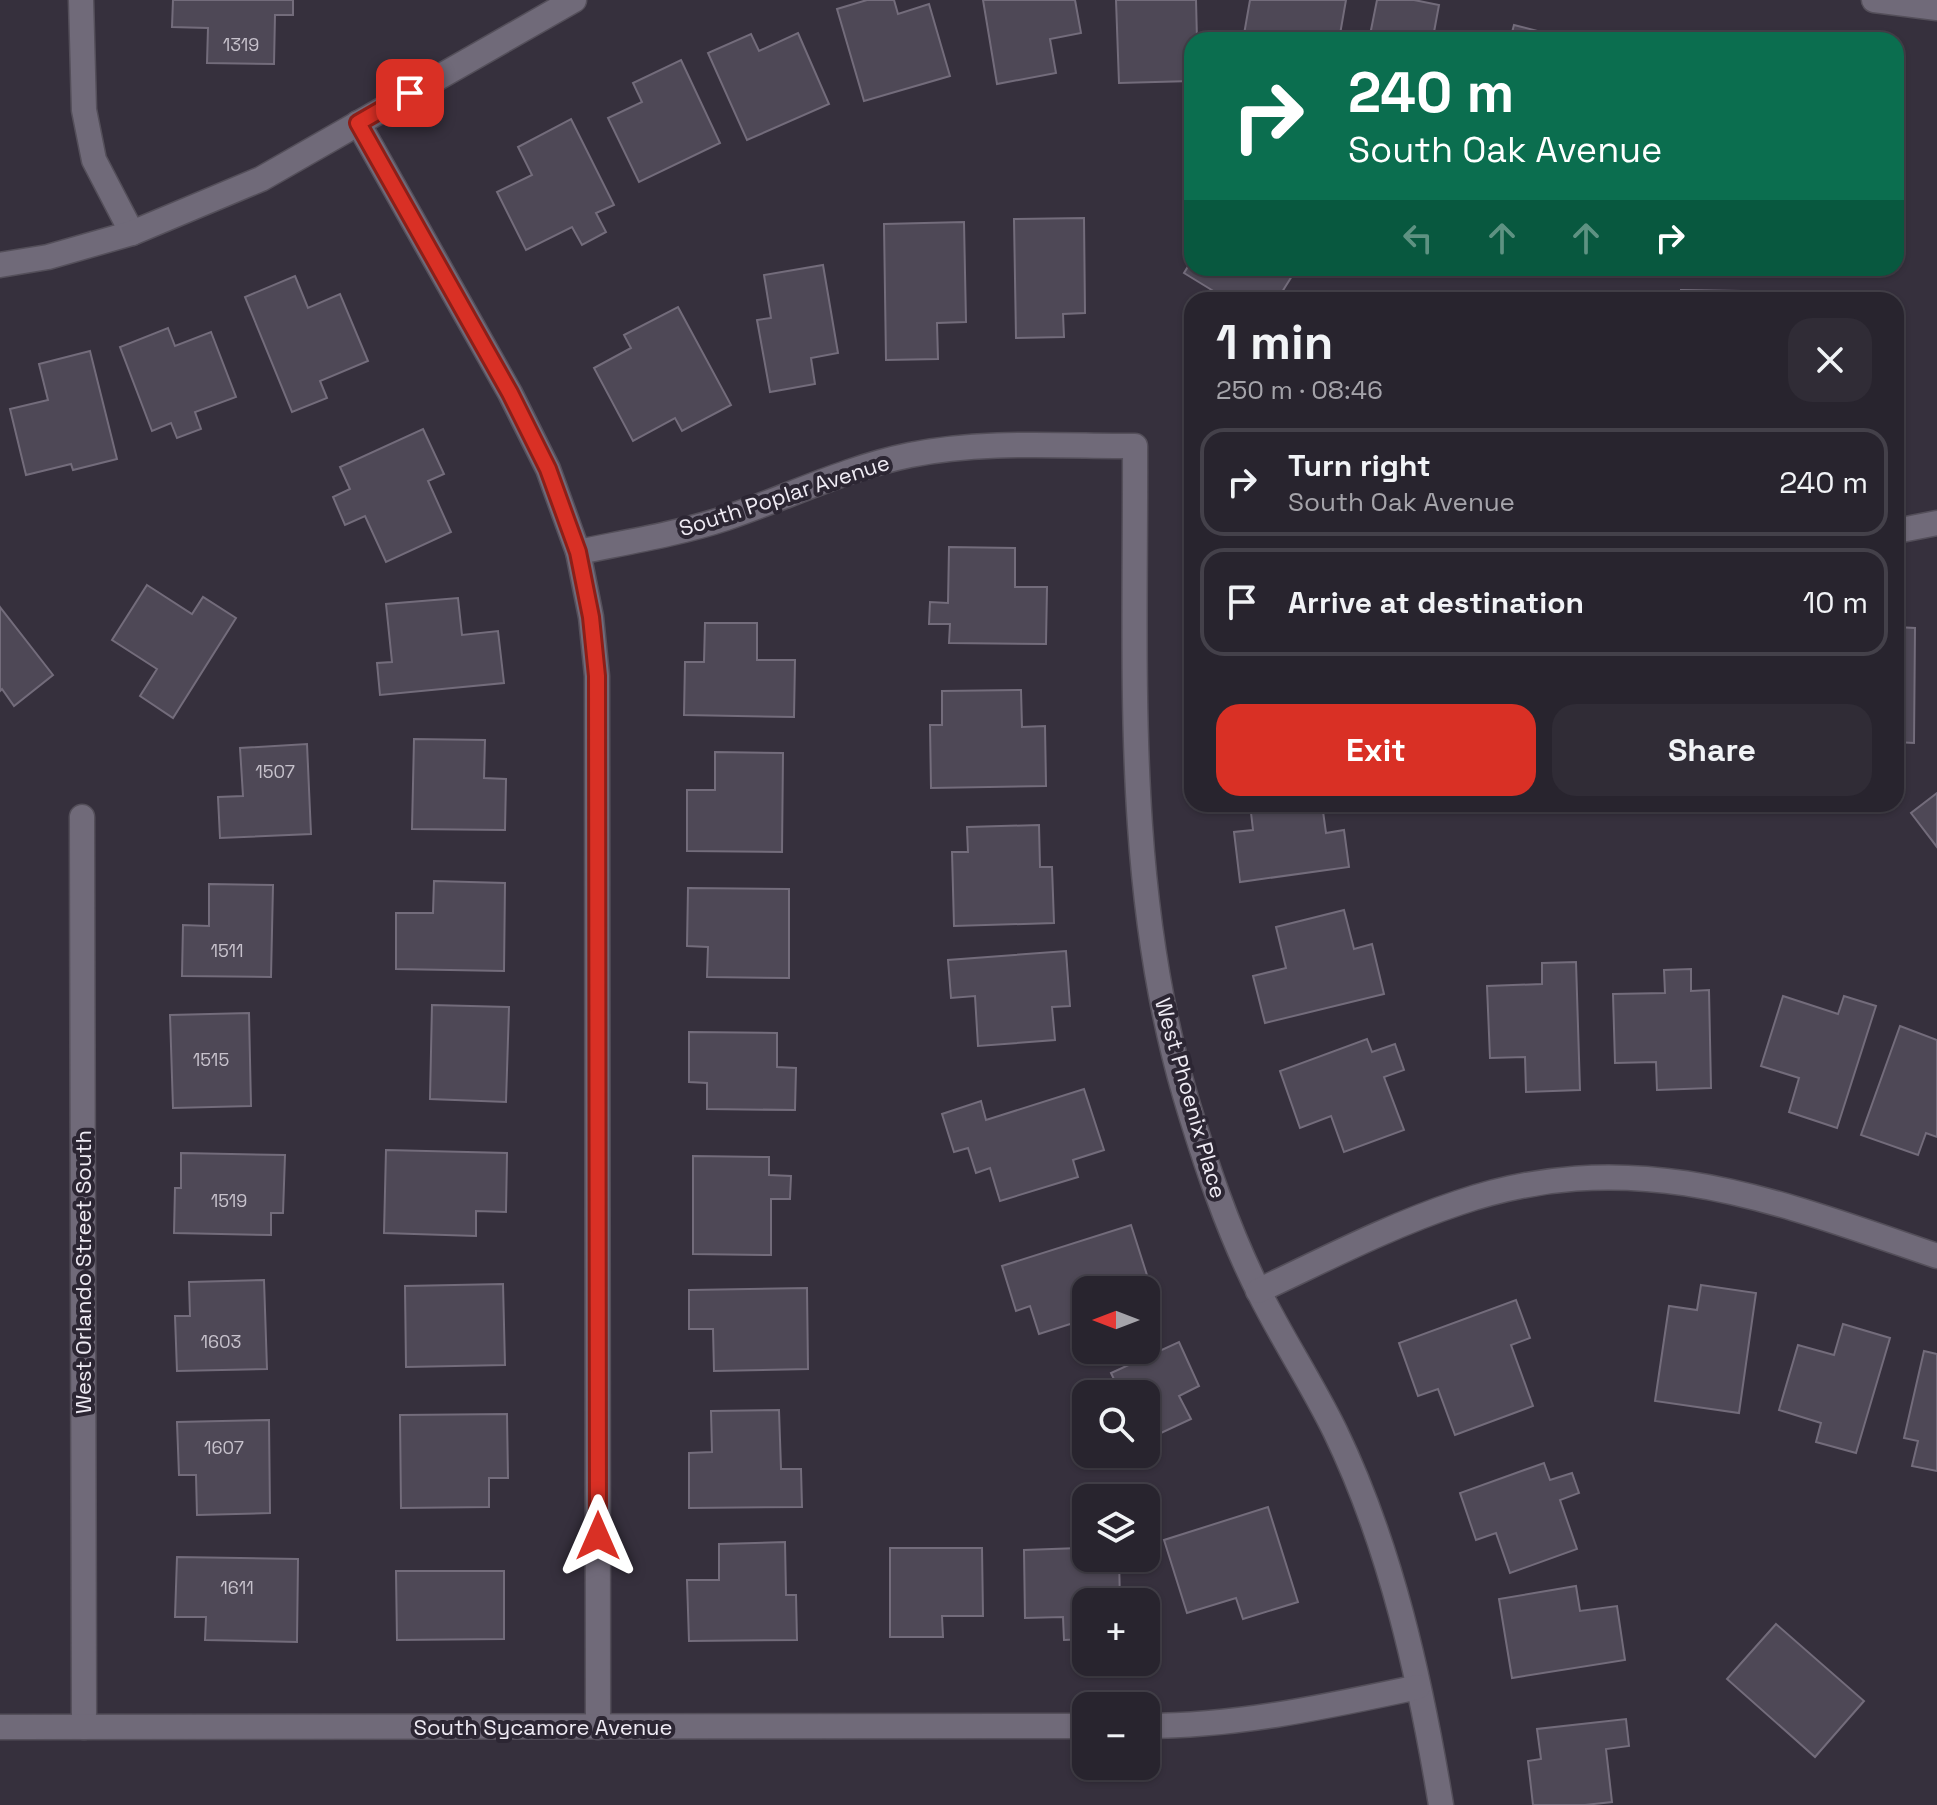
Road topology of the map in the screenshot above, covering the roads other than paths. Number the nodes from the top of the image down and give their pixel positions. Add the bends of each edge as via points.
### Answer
1 (81, 0) edge
2 (574, 0) edge
3 (1874, 0) edge
4 (1937, 8) edge
5 (358, 123) junction
6 (132, 233) junction
7 (0, 265) edge
8 (1135, 446) joint
9 (1937, 523) edge
10 (1904, 529) edge
11 (578, 552) junction
12 (82, 817) dead end
13 (1937, 1256) edge
14 (1258, 1291) junction
15 (1418, 1687) junction
16 (1160, 1725) edge
17 (1072, 1726) edge
18 (0, 1727) edge
19 (84, 1727) junction
20 (598, 1727) junction
21 (1441, 1805) edge

1 - 6 street via 84,110 94,160
2 - 5 street
3 - 4 street
5 - 6 street via 261,179
5 - 11 street via 510,393 548,469
6 - 7 street
8 - 11 street, South Poplar Avenue via 999,446 913,454 838,474 723,519
8 - 14 street, West Phoenix Place via 1137,793 1145,898 1160,993 1185,1092 1217,1194
9 - 10 street
11 - 20 street via 597,676
12 - 19 street, West Orlando Street South
13 - 14 street via 1721,1188 1647,1178 1586,1178 1526,1185 1462,1201
14 - 15 street, West Phoenix Place via 1335,1431 1371,1517
15 - 16 street via 1303,1712
15 - 21 street, West Phoenix Place
17 - 20 street, South Sycamore Avenue
18 - 19 street, South Sycamore Avenue
19 - 20 street, South Sycamore Avenue

